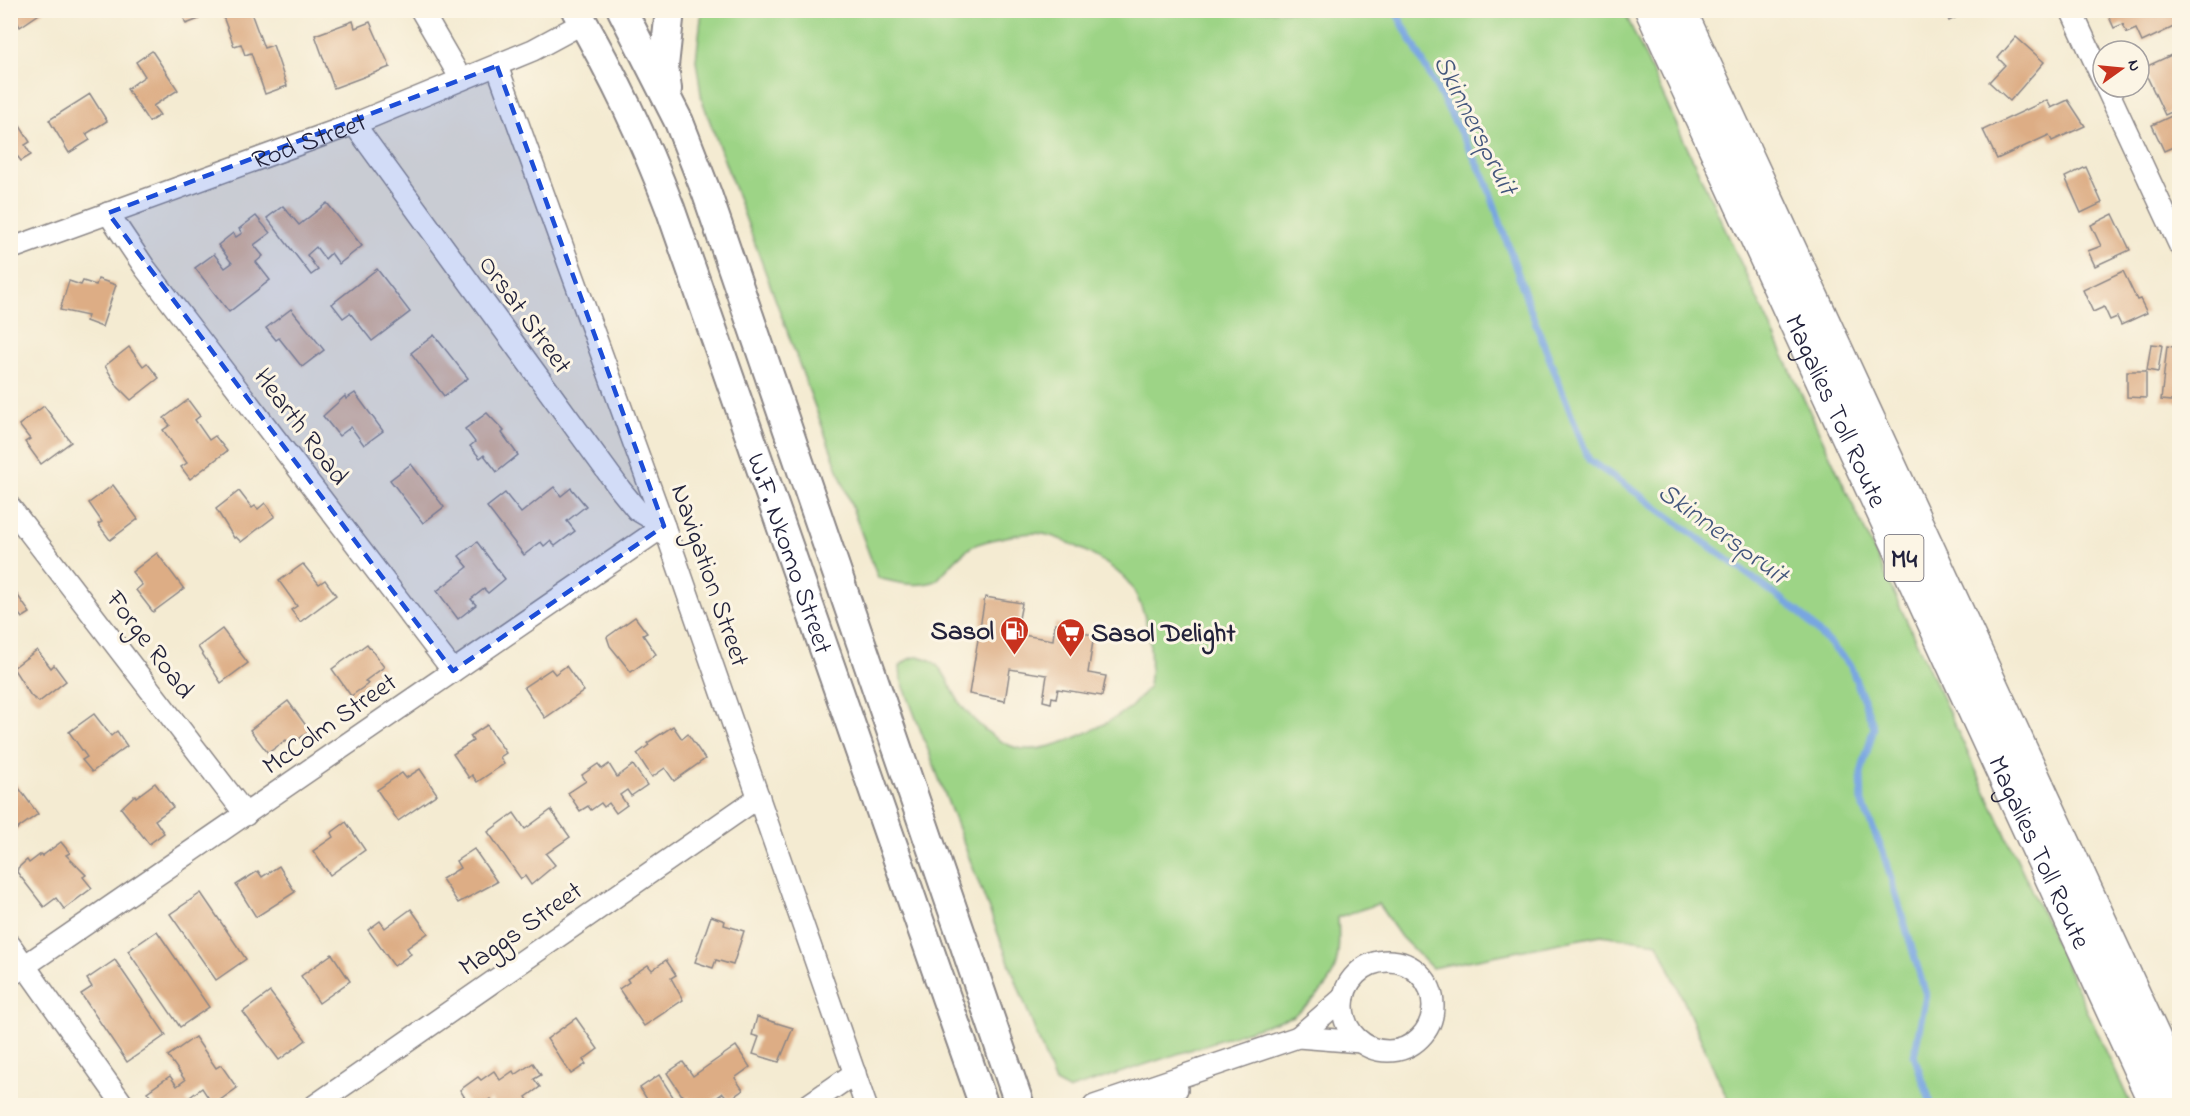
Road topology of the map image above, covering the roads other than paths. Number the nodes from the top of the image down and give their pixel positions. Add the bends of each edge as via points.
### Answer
1 (421, 10) edge
2 (622, 10) edge
3 (670, 10) edge
4 (1652, 10) edge
5 (1679, 10) edge
6 (2071, 10) edge
7 (586, 15) edge
8 (2091, 54) edge
9 (497, 66) junction
10 (461, 79) junction
11 (2112, 99) edge
12 (668, 101) junction
13 (354, 124) junction
14 (108, 213) junction
15 (2180, 246) edge
16 (10, 249) edge
17 (10, 507) edge
18 (664, 526) junction
19 (453, 671) junction
20 (759, 797) junction
21 (246, 815) junction
22 (10, 945) edge
23 (18, 971) edge
24 (1344, 997) junction
25 (1298, 1037) junction
26 (1361, 1042) junction
27 (1255, 1051) junction
28 (855, 1073) junction
29 (2180, 1095) edge
30 (124, 1106) edge
31 (314, 1106) edge
32 (807, 1106) edge
33 (866, 1106) edge
34 (984, 1106) edge
35 (1020, 1106) edge
36 (1094, 1106) edge
37 (1143, 1106) edge
38 (2157, 1106) edge

1 - 10 street
2 - 12 main road, W.F. Nkomo Street
3 - 12 main road via 664,66
4 - 38 highway, Magalies Toll Route / M4
5 - 29 highway, Magalies Toll Route / M4
6 - 8 street
7 - 9 street, Rod Street via 551,42
7 - 34 main road, W.F. Nkomo Street via 645,141 670,208
9 - 10 street, Rod Street
9 - 18 street, Navigation Street
10 - 13 street, Rod Street
11 - 15 street
12 - 35 main road, W.F. Nkomo Street via 707,195
13 - 14 street, Rod Street
13 - 18 street, Orsat Street via 620,489 637,510
14 - 16 street, Rod Street
14 - 19 street, Hearth Road via 145,268
17 - 21 street, Forge Road
18 - 19 street, McColm Street
18 - 20 street, Navigation Street
19 - 21 street, McColm Street
20 - 28 street, Navigation Street
20 - 31 street, Maggs Street
21 - 23 street, McColm Street
22 - 23 street
23 - 30 street
24 - 25 street
24 - 26 street via 1344,1019
24 - 26 street via 1354,975 1381,961 1397,961 1412,967 1431,992 1431,1020 1414,1043 1388,1051
25 - 26 street
25 - 27 street
27 - 36 street
27 - 37 street
28 - 32 street
28 - 33 street, Navigation Street

